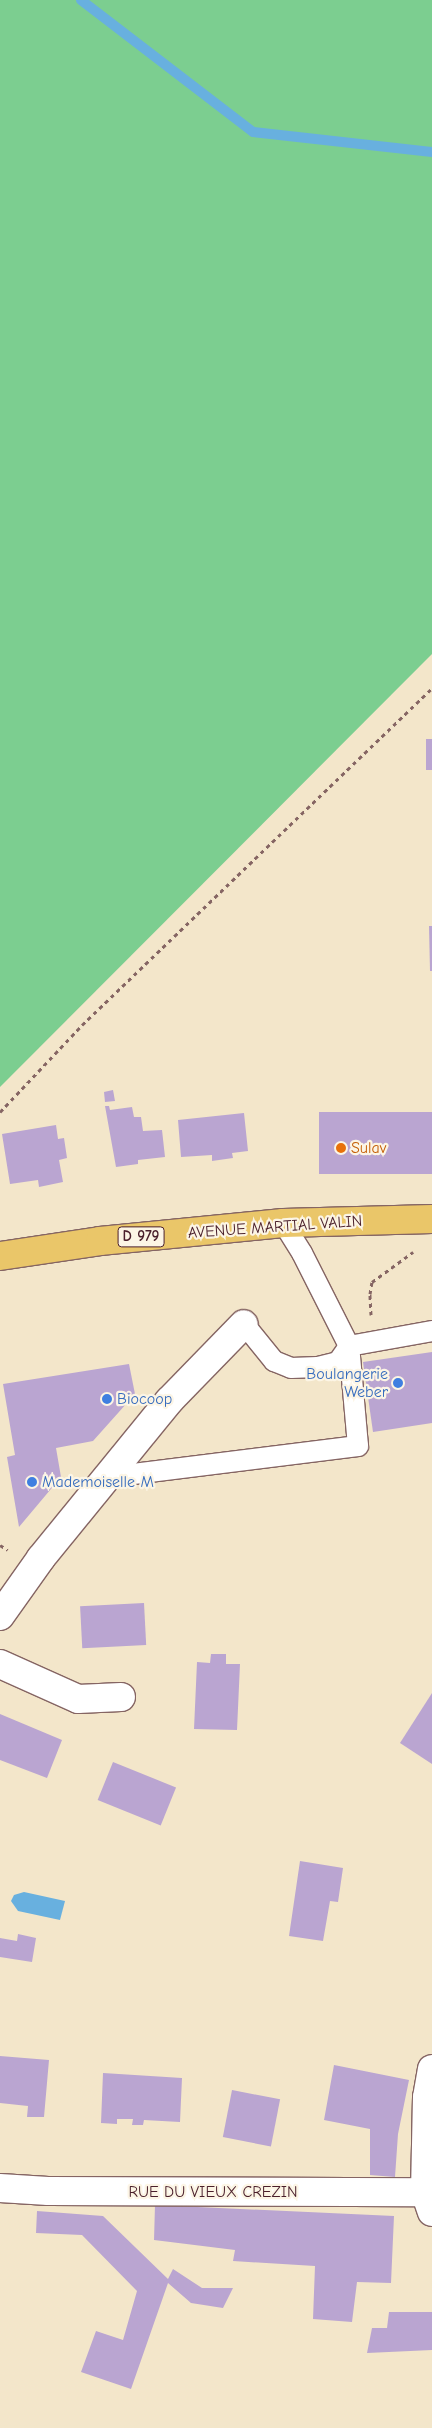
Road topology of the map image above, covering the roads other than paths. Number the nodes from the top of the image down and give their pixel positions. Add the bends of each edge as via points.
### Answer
1 (432, 1219) edge
2 (284, 1223) junction
3 (0, 1256) edge
4 (244, 1324) joint
5 (432, 1330) edge
6 (349, 1346) junction
7 (109, 1477) junction
8 (0, 1616) edge
9 (0, 1664) edge
10 (121, 1697) dead end
11 (432, 2069) edge
12 (0, 2188) edge
13 (429, 2202) edge

1 - 2 main road, AVENUE MARTIAL VALIN / D 979
2 - 3 main road, AVENUE MARTIAL VALIN / D 979 via 100,1241
2 - 6 lane
4 - 6 lane via 274,1361 291,1368 318,1368 338,1362
4 - 7 street via 168,1401
5 - 6 lane
6 - 7 lane via 358,1446
7 - 8 street via 41,1558
9 - 10 street via 78,1699
11 - 13 street via 427,2096
12 - 13 street, RUE DU VIEUX CREZIN

